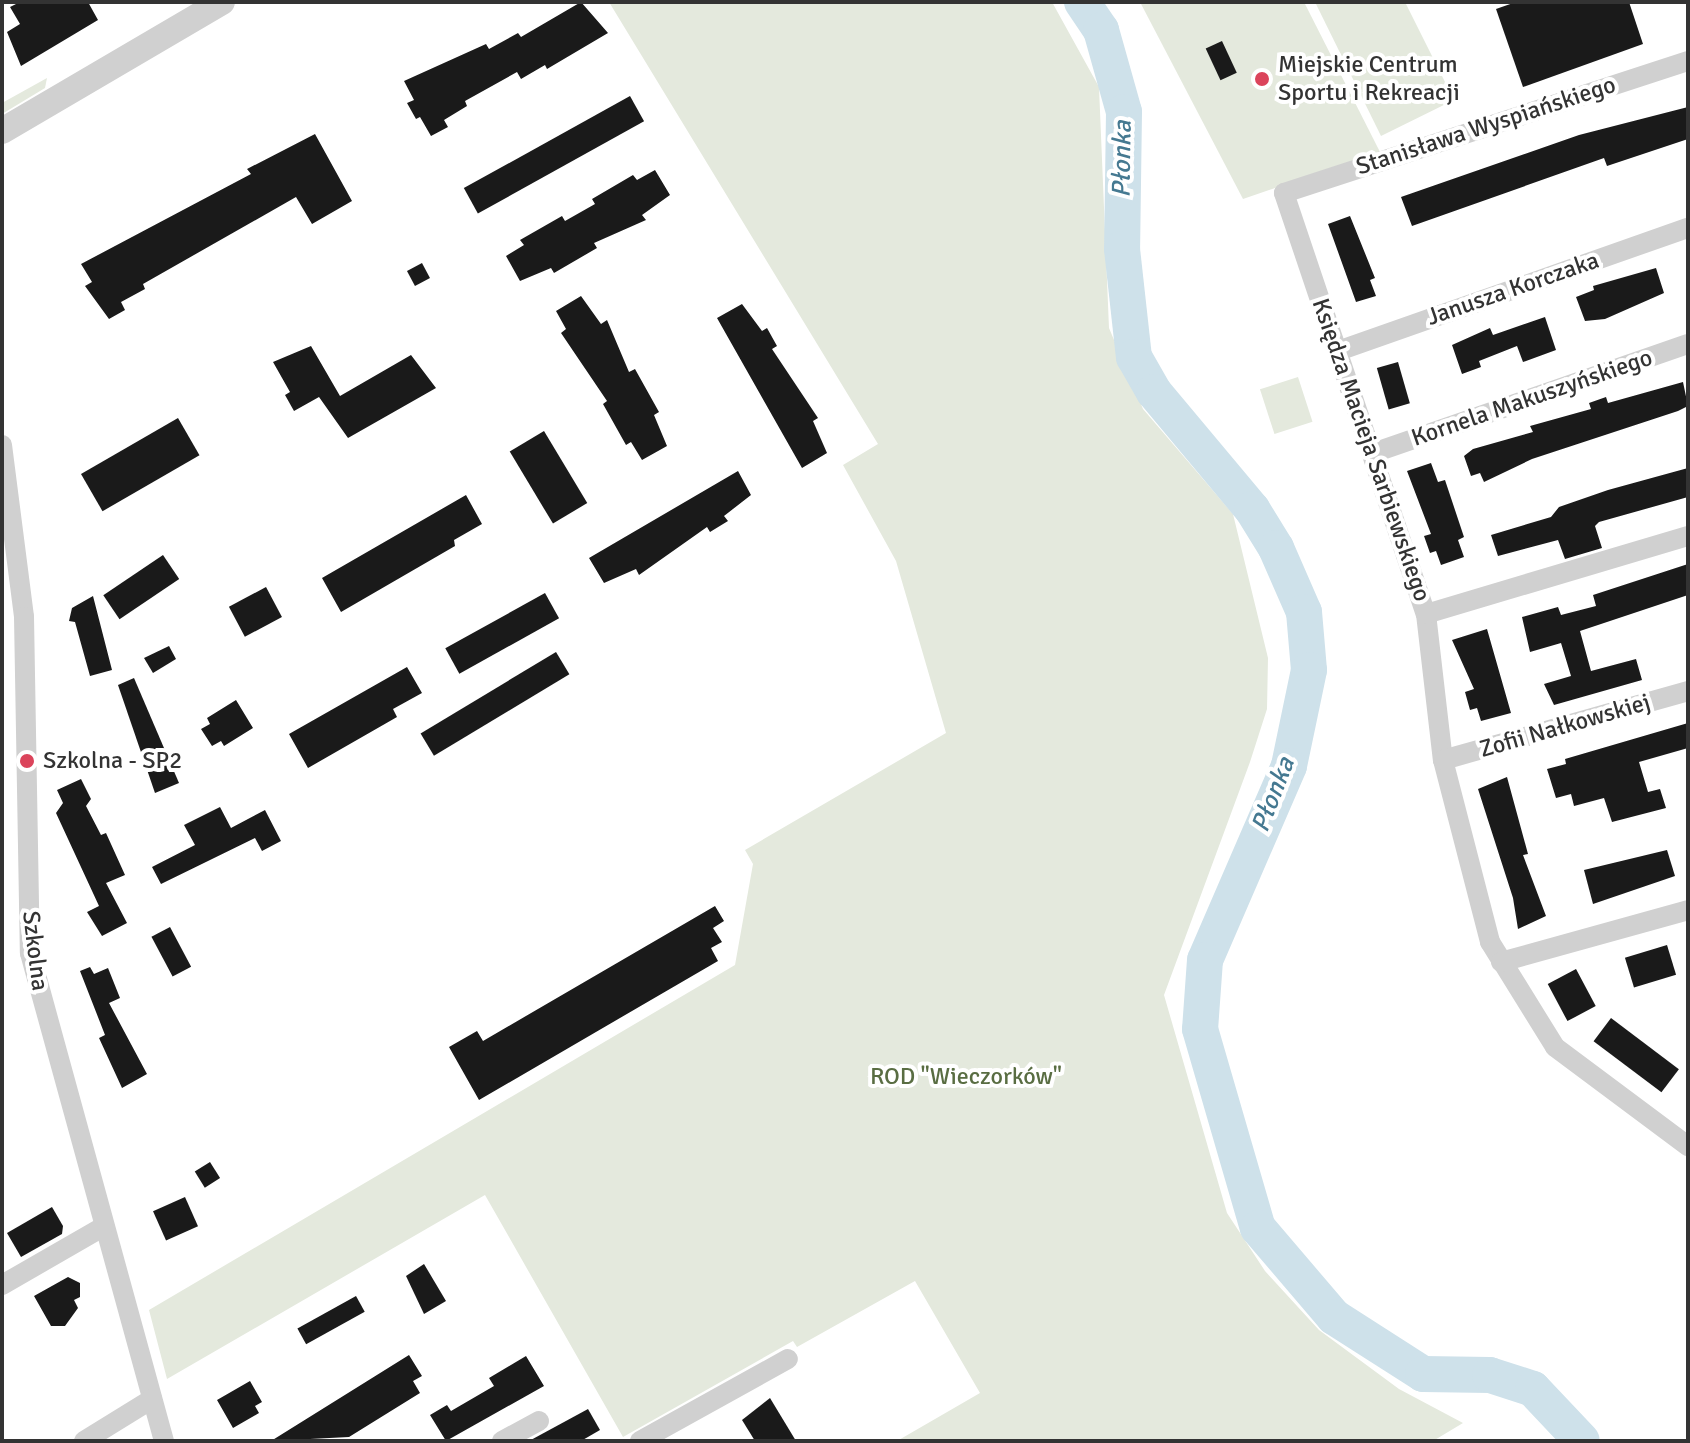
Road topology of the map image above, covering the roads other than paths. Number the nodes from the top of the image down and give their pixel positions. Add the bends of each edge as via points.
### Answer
1 (222, 2) edge
2 (1688, 61) edge
3 (2, 131) edge
4 (1284, 193) joint
5 (1688, 228) edge
6 (1688, 344) edge
7 (1338, 351) junction
8 (2, 445) edge
9 (1376, 452) junction
10 (1688, 536) edge
11 (1426, 614) junction
12 (1688, 691) edge
13 (1443, 760) junction
14 (1688, 910) edge
15 (1501, 962) junction
16 (1688, 1146) edge
17 (103, 1227) junction
18 (2, 1285) edge
19 (788, 1359) dead end
20 (152, 1399) junction
21 (539, 1421) dead end
22 (84, 1441) edge
23 (164, 1441) edge
24 (502, 1441) edge
25 (640, 1441) edge

1 - 3 street
2 - 4 street, Stanisława Wyspiańskiego
4 - 7 street, Księdza Macieja Sarbiewskiego
5 - 7 street, Janusza Korczaka
6 - 9 street, Kornela Makuszyńskiego
7 - 9 street, Księdza Macieja Sarbiewskiego
8 - 17 street, Szkolna via 24,617 30,953
9 - 11 street, Księdza Macieja Sarbiewskiego
10 - 11 street
11 - 13 street, Księdza Macieja Sarbiewskiego
12 - 13 street, Zofii Nałkowskiej
13 - 15 street, Księdza Macieja Sarbiewskiego via 1484,926
14 - 15 street
15 - 16 street, Księdza Macieja Sarbiewskiego via 1555,1047
17 - 18 street
17 - 20 street, Szkolna
19 - 25 street
20 - 22 street
20 - 23 street, Szkolna
21 - 24 street

